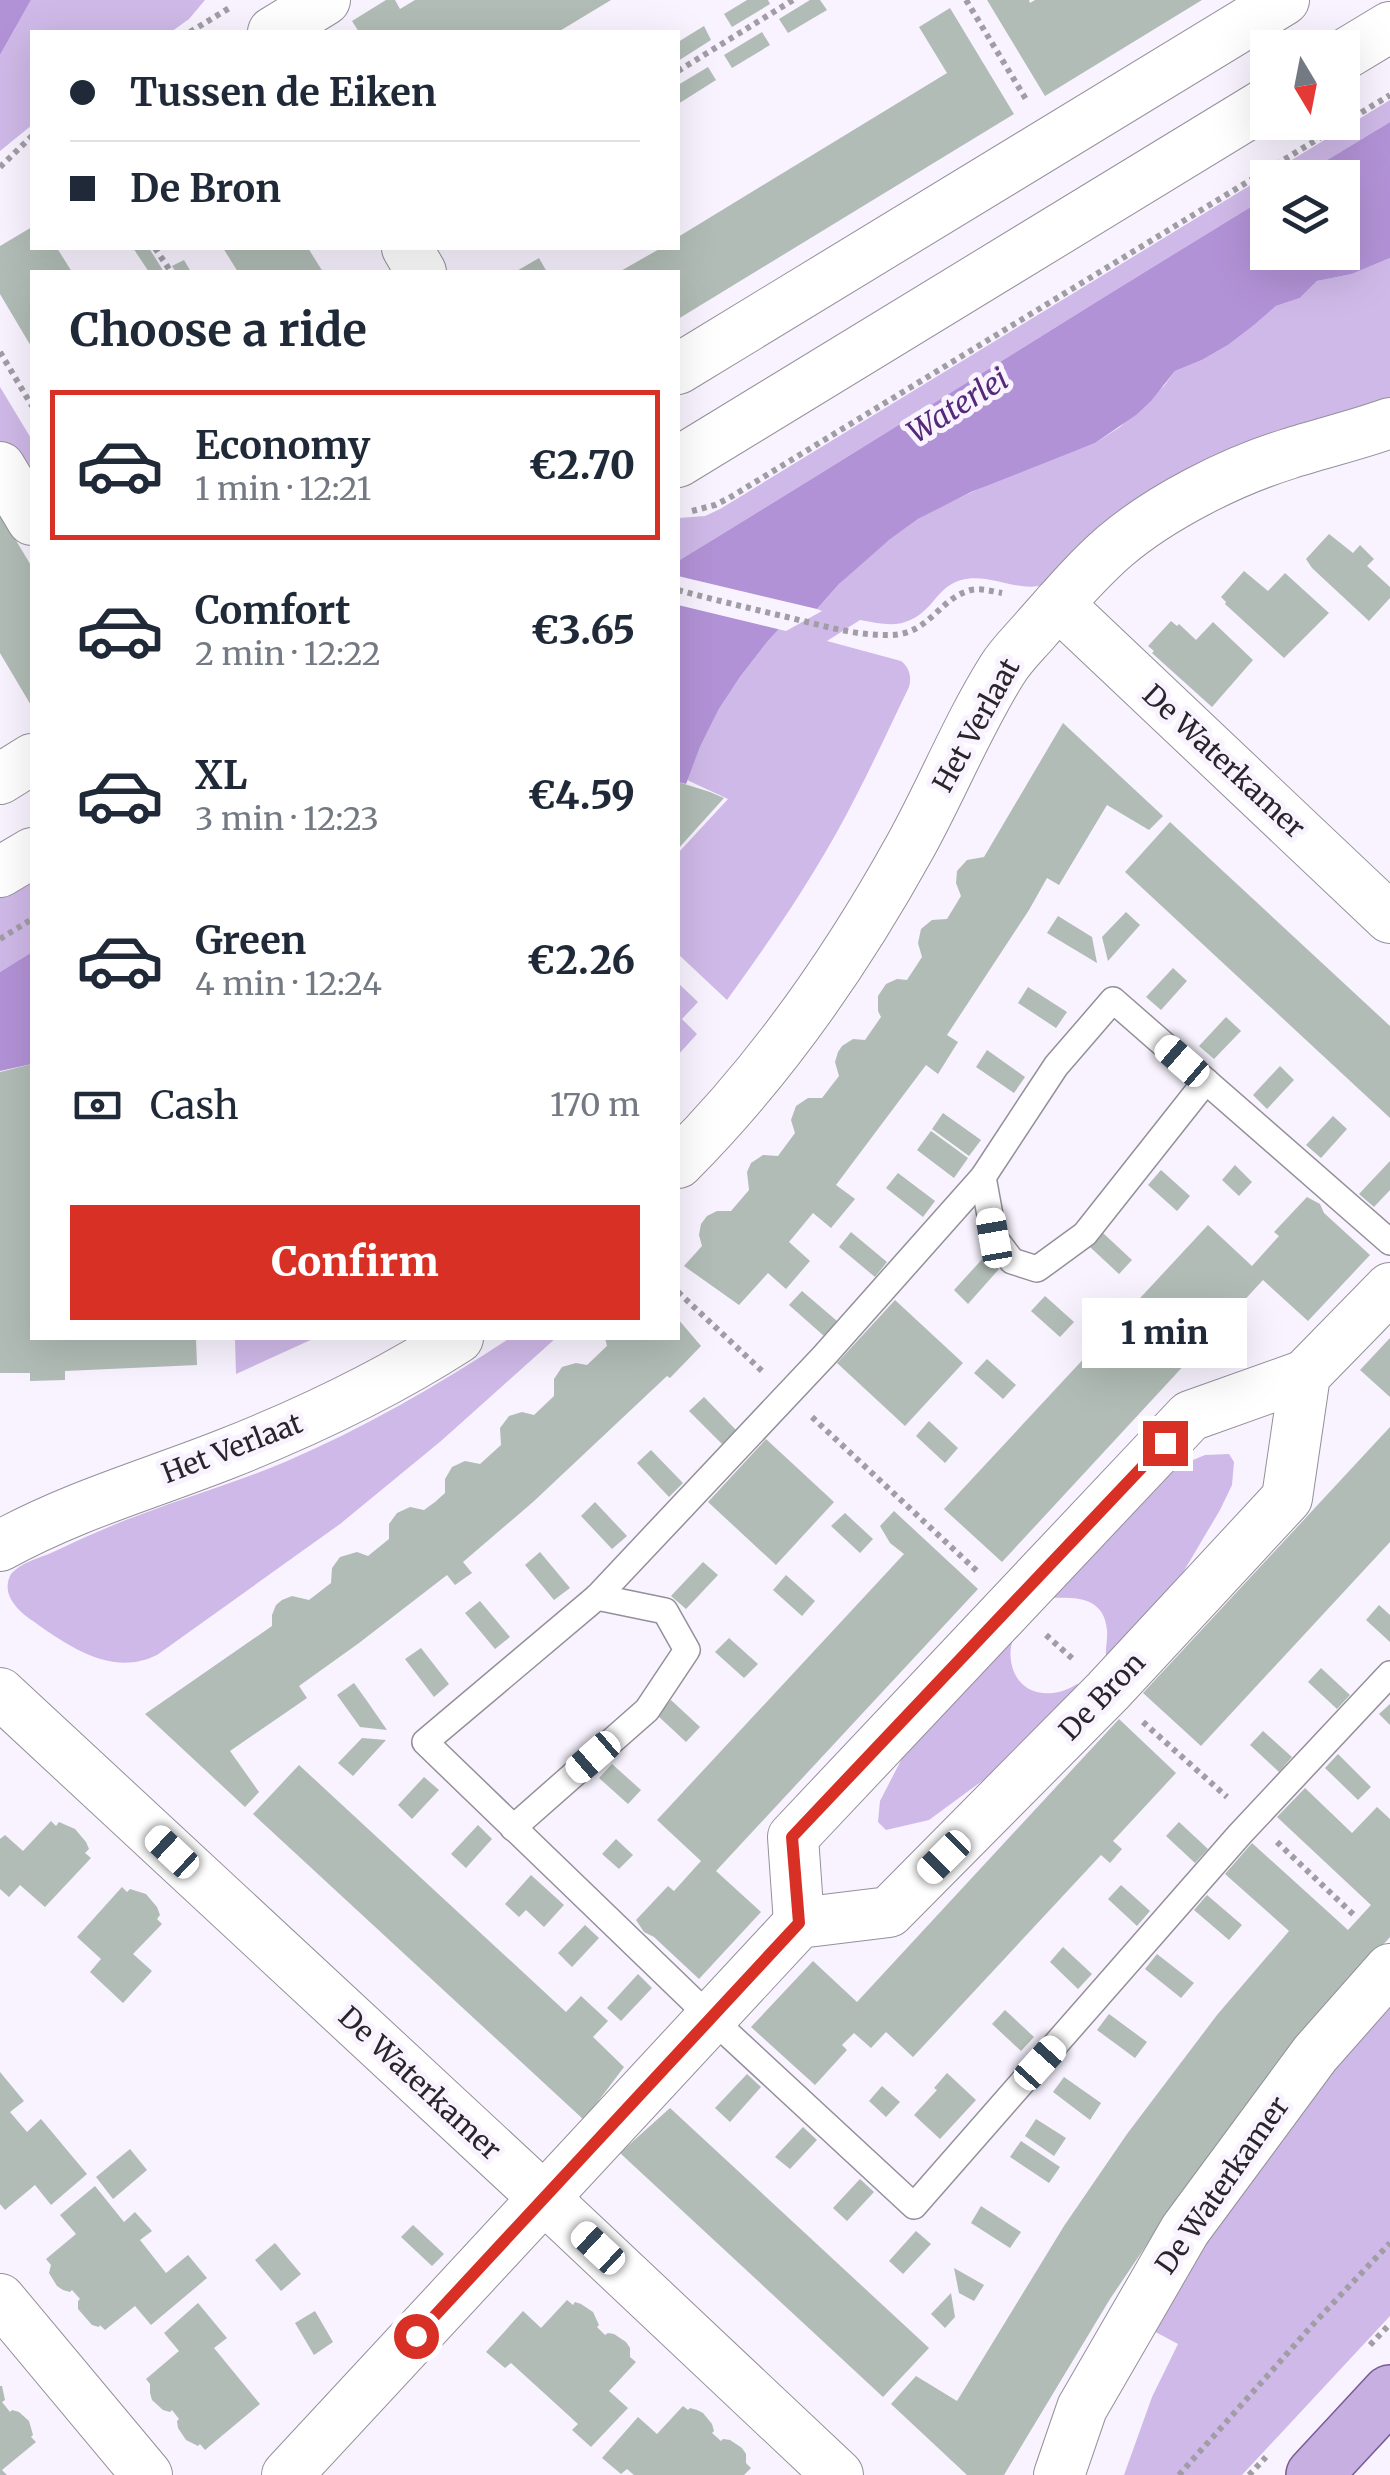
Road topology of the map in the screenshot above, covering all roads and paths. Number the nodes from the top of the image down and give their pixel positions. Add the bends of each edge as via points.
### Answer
1 (241, 0) edge
2 (325, 0) edge
3 (793, 0) edge
4 (1284, 0) edge
5 (1390, 28) edge
6 (193, 30) edge
7 (276, 30) edge
8 (1360, 46) edge
9 (680, 70) edge
10 (1390, 95) edge
11 (1250, 113) edge
12 (30, 138) edge
13 (0, 167) edge
14 (0, 352) edge
15 (680, 368) edge
16 (30, 403) edge
17 (1390, 423) edge
18 (680, 461) edge
19 (0, 466) edge
20 (688, 512) dead end
21 (30, 517) edge
22 (680, 590) edge
23 (1058, 604) junction
24 (30, 761) edge
25 (0, 779) edge
26 (30, 854) edge
27 (0, 872) edge
28 (1390, 918) edge
29 (30, 920) edge
30 (0, 938) edge
31 (1206, 1081) junction
32 (680, 1161) edge
33 (982, 1177) junction
34 (1390, 1242) edge
35 (1390, 1288) edge
36 (455, 1340) edge
37 (1305, 1375) junction
38 (0, 1546) edge
39 (596, 1597) junction
40 (1390, 1674) edge
41 (0, 1693) edge
42 (513, 1828) junction
43 (799, 1923) junction
44 (1390, 1970) edge
45 (711, 2018) junction
46 (544, 2198) junction
47 (1390, 2243) edge
48 (0, 2299) edge
49 (1390, 2392) edge
50 (147, 2475) edge
51 (287, 2475) edge
52 (838, 2475) edge
53 (1059, 2475) edge
54 (1179, 2475) edge
55 (1314, 2475) edge

1 - 6 path
2 - 7 street
3 - 9 path
4 - 15 street
5 - 8 street
10 - 20 path via 729,498
11 - 18 street
12 - 13 path
14 - 16 path
17 - 23 street, Het Verlaat via 1262,462 1200,491 1116,546
19 - 21 street
22 - 23 path via 843,631 891,635 927,622 969,591
23 - 28 street, De Waterkamer
23 - 32 street, Het Verlaat via 1004,666 913,841 839,964 790,1035
24 - 25 street
26 - 27 street
29 - 30 path
31 - 33 lane via 1113,1000 1056,1066
31 - 33 lane via 1084,1234 1036,1270 1012,1261 994,1238
31 - 34 lane
33 - 39 lane
35 - 37 street
36 - 38 street, Het Verlaat via 316,1416 83,1506
37 - 43 street via 1190,1416 792,1837
37 - 43 street, De Bron via 1287,1498 1108,1692 889,1912
39 - 42 lane via 425,1742
39 - 42 lane via 665,1611 687,1650 646,1710
40 - 45 lane via 914,2206
41 - 46 street, De Waterkamer
42 - 45 lane
43 - 45 street
44 - 53 street, De Waterkamer via 1315,2054 1185,2230 1082,2408
45 - 46 street
46 - 51 street
46 - 52 street, De Waterkamer
47 - 54 path
48 - 50 street
49 - 55 main road

